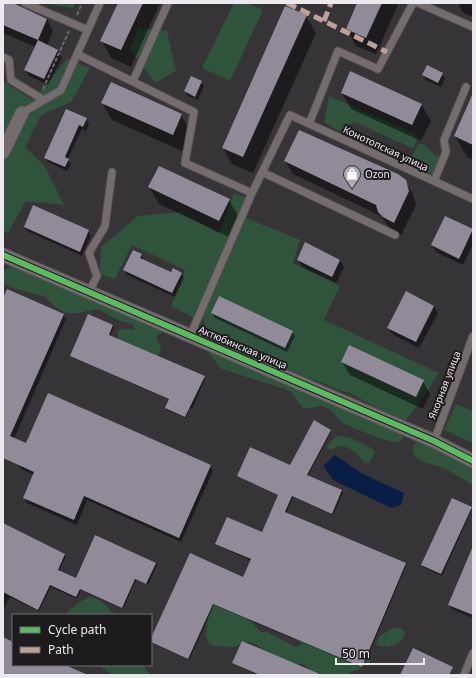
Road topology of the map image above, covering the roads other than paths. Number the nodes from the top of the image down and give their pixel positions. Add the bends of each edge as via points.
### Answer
1 (25, 3) edge
2 (100, 3) edge
3 (168, 3) edge
4 (413, 3) edge
5 (418, 3) edge
6 (473, 27) edge
7 (88, 30) junction
8 (77, 54) junction
9 (3, 57) edge
10 (132, 81) junction
11 (466, 87) dead end
12 (42, 98) junction
13 (22, 113) joint
14 (309, 124) junction
15 (3, 152) edge
16 (112, 172) dead end
17 (262, 172) junction
18 (434, 181) junction
19 (252, 193) junction
20 (473, 199) edge
21 (395, 235) dead end
22 (3, 255) edge
23 (89, 292) junction
24 (190, 336) junction
25 (473, 336) edge
26 (434, 441) junction
27 (473, 460) edge
28 (473, 653) edge
29 (464, 675) edge

1 - 7 lane
2 - 7 lane
3 - 10 lane
4 - 14 lane via 378,69 338,51
5 - 6 lane
7 - 8 lane
8 - 10 lane
8 - 12 lane via 61,90
9 - 12 lane via 9,60 11,80
10 - 19 lane via 194,112 185,163
11 - 18 lane via 444,140 446,152
12 - 13 lane
13 - 15 street
14 - 17 lane, Конотопская улица via 290,115
14 - 18 lane, Конотопская улица
16 - 23 lane via 105,226 89,253 97,276
17 - 19 lane
17 - 21 lane
18 - 20 lane, Конотопская улица
19 - 24 lane
22 - 23 street, Актюбинская улица
23 - 24 street, Актюбинская улица
24 - 26 street, Актюбинская улица
25 - 26 lane, Якорная улица
26 - 27 street, Актюбинская улица
28 - 29 lane

